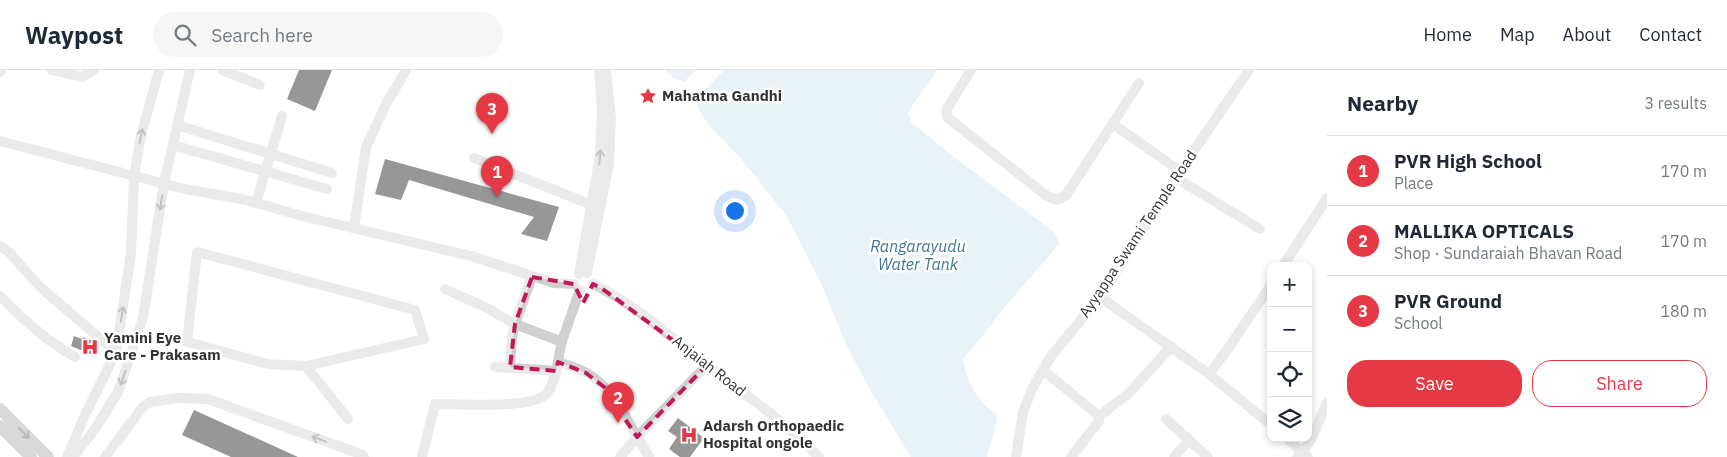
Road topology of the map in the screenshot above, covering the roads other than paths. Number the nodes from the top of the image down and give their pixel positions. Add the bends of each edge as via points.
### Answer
1 (52, 70) edge
2 (94, 70) edge
3 (159, 70) edge
4 (190, 70) edge
5 (222, 70) edge
6 (406, 70) edge
7 (599, 70) edge
8 (606, 70) edge
9 (971, 70) edge
10 (1250, 70) edge
11 (1139, 83) dead end
12 (260, 85) dead end
13 (282, 116) dead end
14 (1113, 124) junction
15 (177, 126) junction
16 (0, 142) edge
17 (173, 145) junction
18 (270, 154) junction
19 (474, 158) dead end
20 (264, 172) junction
21 (332, 173) dead end
22 (1178, 175) junction
23 (134, 176) junction
24 (164, 183) junction
25 (327, 189) dead end
26 (1327, 198) edge
27 (256, 203) junction
28 (592, 204) junction
29 (354, 228) junction
30 (1260, 229) dead end
31 (0, 246) edge
32 (1286, 262) edge
33 (583, 273) junction
34 (532, 277) junction
35 (593, 284) junction
36 (577, 287) junction
37 (445, 289) dead end
38 (1267, 291) edge
39 (0, 296) edge
40 (1100, 296) junction
41 (515, 324) junction
42 (562, 342) junction
43 (1171, 347) junction
44 (116, 352) junction
45 (75, 357) dead end
46 (707, 365) junction
47 (306, 366) junction
48 (557, 366) junction
49 (495, 367) dead end
50 (510, 367) junction
51 (1043, 370) junction
52 (1209, 374) junction
53 (1327, 403) edge
54 (0, 409) edge
55 (1099, 416) junction
56 (348, 419) dead end
57 (1166, 419) dead end
58 (1267, 422) edge
59 (0, 426) edge
60 (637, 437) junction
61 (1189, 440) junction
62 (1290, 442) edge
63 (1303, 455) edge
64 (31, 457) edge
65 (48, 457) edge
66 (67, 457) edge
67 (73, 457) edge
68 (105, 457) edge
69 (364, 457) edge
70 (422, 457) edge
71 (620, 457) edge
72 (648, 457) edge
73 (819, 457) edge
74 (1016, 457) edge
75 (1070, 457) edge
76 (1174, 457) edge
77 (1208, 457) edge

1 - 2 street via 82,77
23 -> 3 street
4 - 15 street
5 - 12 street
6 - 29 street via 366,147
28 -> 7 street via 600,156 602,111
8 - 33 street via 611,119 609,164
9 - 14 street via 948,106 948,118 1053,200 1066,195
10 - 22 street, Ayyappa Swami Temple Road
11 - 14 street
13 - 18 street
14 - 22 street
15 - 17 street
15 - 18 street
16 - 23 street
17 - 20 street
17 - 24 street
18 - 20 street
18 - 21 street
19 - 28 street
20 - 25 street
20 - 27 street
22 - 30 street
22 - 40 street, Ayyappa Swami Temple Road
23 - 24 street
44 -> 23 street via 131,253
24 - 27 street
24 -> 67 street via 143,318 132,352 118,392
26 - 32 street
27 - 29 street
28 - 33 street
29 - 34 street via 471,256
31 - 44 street via 40,287
33 - 35 street via 593,280
33 - 36 street via 574,278
34 - 36 street
34 - 41 street
35 - 36 street via 588,290
35 - 46 street, Anjaiah Road via 615,296
36 - 42 street
37 - 41 street
38 - 52 street
39 - 45 street via 38,332
40 - 43 street
40 - 51 street, Ayyappa Swami Temple Road
41 - 42 street
41 - 50 street
42 - 48 street
43 - 52 street
43 - 55 street via 1128,394
44 - 66 street
46 - 60 street
46 - 73 street, Anjaiah Road via 788,428
47 - 47 street via 268,364 188,342 197,252 415,310 424,339
47 - 56 street
48 - 50 street
48 - 60 street via 586,373 604,387
48 - 70 street via 549,389 544,396 533,400 512,404 435,404
49 - 50 street
51 - 55 street
51 - 74 street, Ayyappa Swami Temple Road via 1023,412
52 - 58 street
53 - 63 street
54 -> 65 main road
55 - 75 street via 1099,421
57 - 61 street
59 - 64 main road
60 - 71 street
60 - 72 street
61 - 76 street
61 - 77 street
62 - 63 street
69 -> 68 street via 208,399 178,398 150,402 142,407

